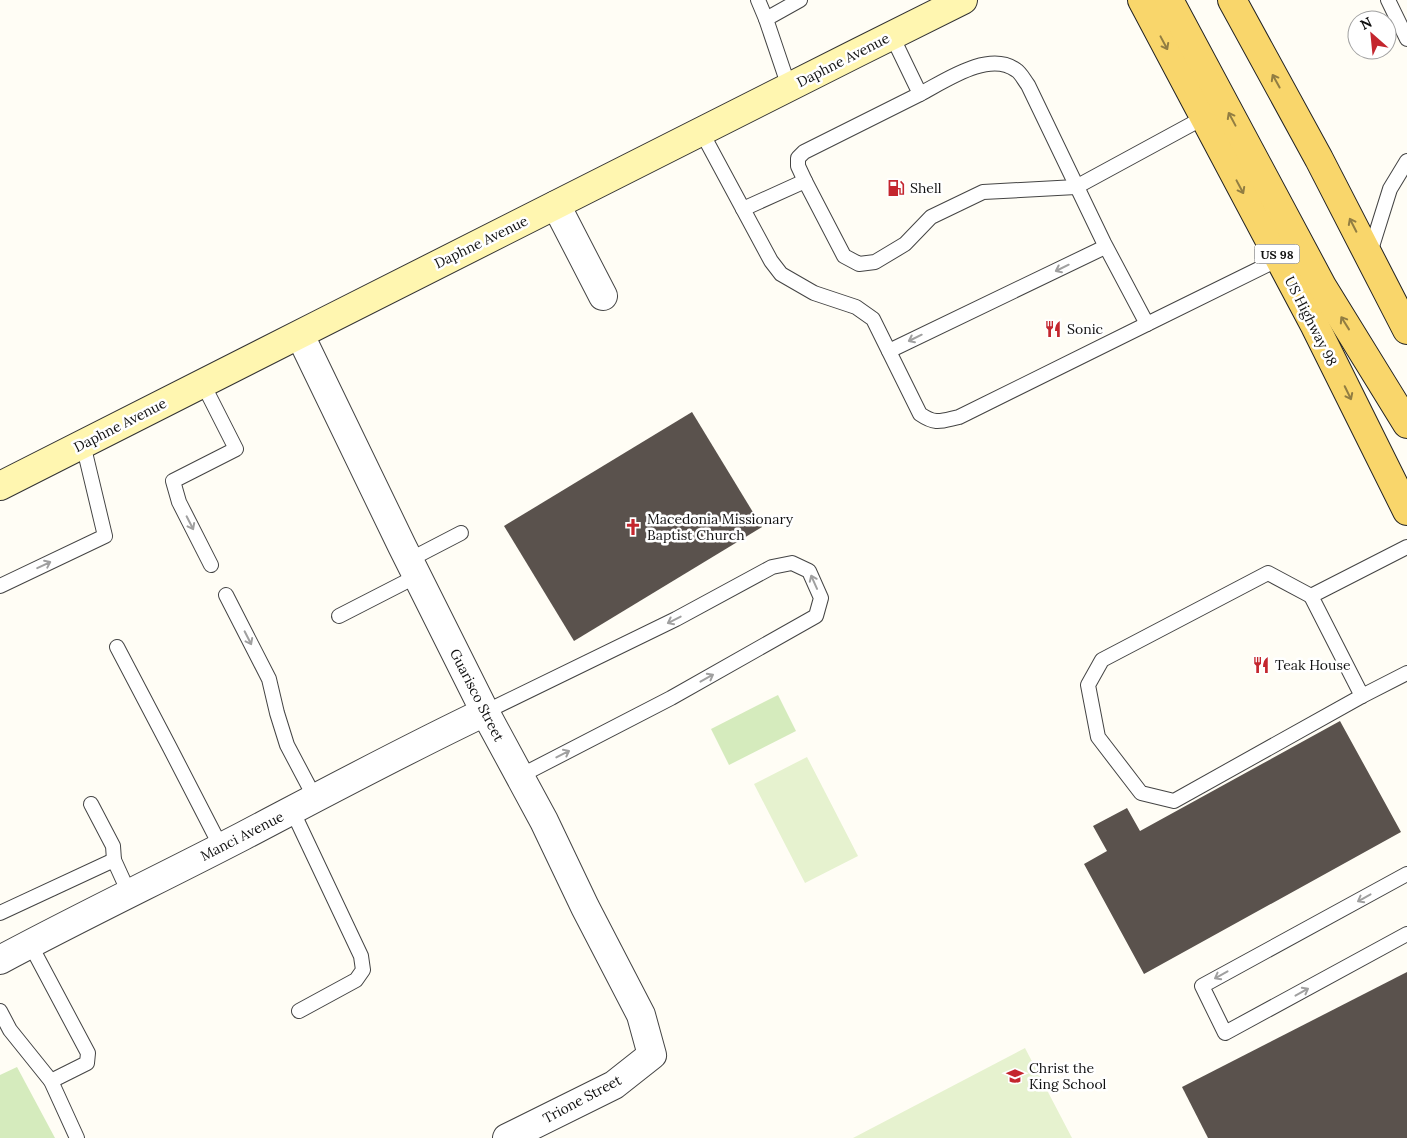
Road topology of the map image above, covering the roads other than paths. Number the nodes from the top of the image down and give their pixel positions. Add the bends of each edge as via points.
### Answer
1 (758, 0) edge
2 (800, 0) edge
3 (963, 0) edge
4 (1142, 0) edge
5 (1168, 0) edge
6 (1232, 0) edge
7 (1388, 0) edge
8 (766, 19) junction
9 (892, 36) junction
10 (1407, 39) edge
11 (789, 87) junction
12 (920, 94) junction
13 (1204, 118) junction
14 (701, 131) junction
15 (1407, 161) edge
16 (805, 182) junction
17 (1076, 187) junction
18 (556, 205) junction
19 (743, 209) junction
20 (1106, 247) junction
21 (1369, 256) junction
22 (1279, 259) junction
23 (603, 296) dead end
24 (1147, 324) junction
25 (1407, 330) edge
26 (300, 335) junction
27 (889, 351) junction
28 (203, 384) junction
29 (1407, 424) edge
30 (82, 444) junction
31 (0, 486) edge
32 (1407, 511) edge
33 (461, 533) dead end
34 (1407, 547) edge
35 (210, 564) dead end
36 (413, 568) junction
37 (0, 586) edge
38 (226, 594) dead end
39 (1311, 596) junction
40 (339, 616) dead end
41 (117, 647) dead end
42 (1407, 672) edge
43 (1362, 696) junction
44 (485, 712) junction
45 (520, 776) junction
46 (91, 804) dead end
47 (303, 804) junction
48 (221, 847) junction
49 (114, 860) junction
50 (1407, 874) edge
51 (129, 893) junction
52 (0, 913) edge
53 (1407, 934) edge
54 (30, 944) junction
55 (0, 960) edge
56 (0, 1011) edge
57 (299, 1011) dead end
58 (652, 1055) joint
59 (51, 1081) junction
60 (77, 1138) edge
61 (507, 1138) edge

1 - 8 lane
2 - 8 lane
3 - 9 street, Daphne Avenue
4 -> 13 main road, US Highway 98 / US 98
29 -> 5 main road, US 98 via 1322,286
21 -> 6 main road
7 - 10 lane
8 - 11 lane
9 - 11 street, Daphne Avenue
9 - 12 lane
11 - 14 street, Daphne Avenue
12 - 16 lane via 804,152 798,158 798,166
12 - 17 lane via 989,63 1003,63 1017,70 1028,85
13 - 17 lane
13 -> 22 main road, US Highway 98 / US 98
14 - 18 street, Daphne Avenue
14 - 19 lane
15 - 21 lane via 1390,189
16 - 17 lane via 844,256 859,264 875,262 905,244 931,217 983,192
16 - 19 lane
17 - 20 lane
18 - 23 street
18 - 26 street, Daphne Avenue
19 - 27 lane via 781,274 814,293 856,307 873,319
20 - 24 lane
20 -> 27 lane
21 - 25 main road
22 - 24 lane
22 -> 32 main road, US Highway 98 / US 98
24 - 27 lane via 959,417 941,421 930,421 920,414
26 - 28 street, Daphne Avenue
26 - 36 street, Guarisco Street
28 - 30 street, Daphne Avenue
28 -> 35 lane via 236,449 173,481 179,502
30 - 31 street, Daphne Avenue
37 -> 30 lane via 105,536
33 - 36 lane
34 - 39 lane
36 - 40 lane
36 - 44 street, Guarisco Street
38 -> 47 lane via 269,679
39 - 43 lane
39 - 43 lane via 1268,573 1102,660 1088,684 1098,737 1141,794 1174,801
41 - 48 lane
42 - 43 lane
44 - 45 street, Guarisco Street
45 -> 44 lane via 671,698 816,616 821,598 809,570 792,563 772,567 676,619
44 - 47 street, Manci Avenue
45 - 58 street, Guarisco Street via 641,1015
46 - 49 lane via 112,846
47 - 48 street, Manci Avenue
47 - 57 lane via 361,956 363,970 356,980
48 - 51 street, Manci Avenue
49 - 51 lane
49 - 52 lane
50 -> 53 lane via 1202,986 1225,1034
51 - 54 street, Manci Avenue
54 - 55 street, Manci Avenue
54 - 59 lane via 88,1053 87,1063
56 - 59 lane via 10,1030
58 - 61 street, Trione Street via 614,1085
59 - 60 lane

